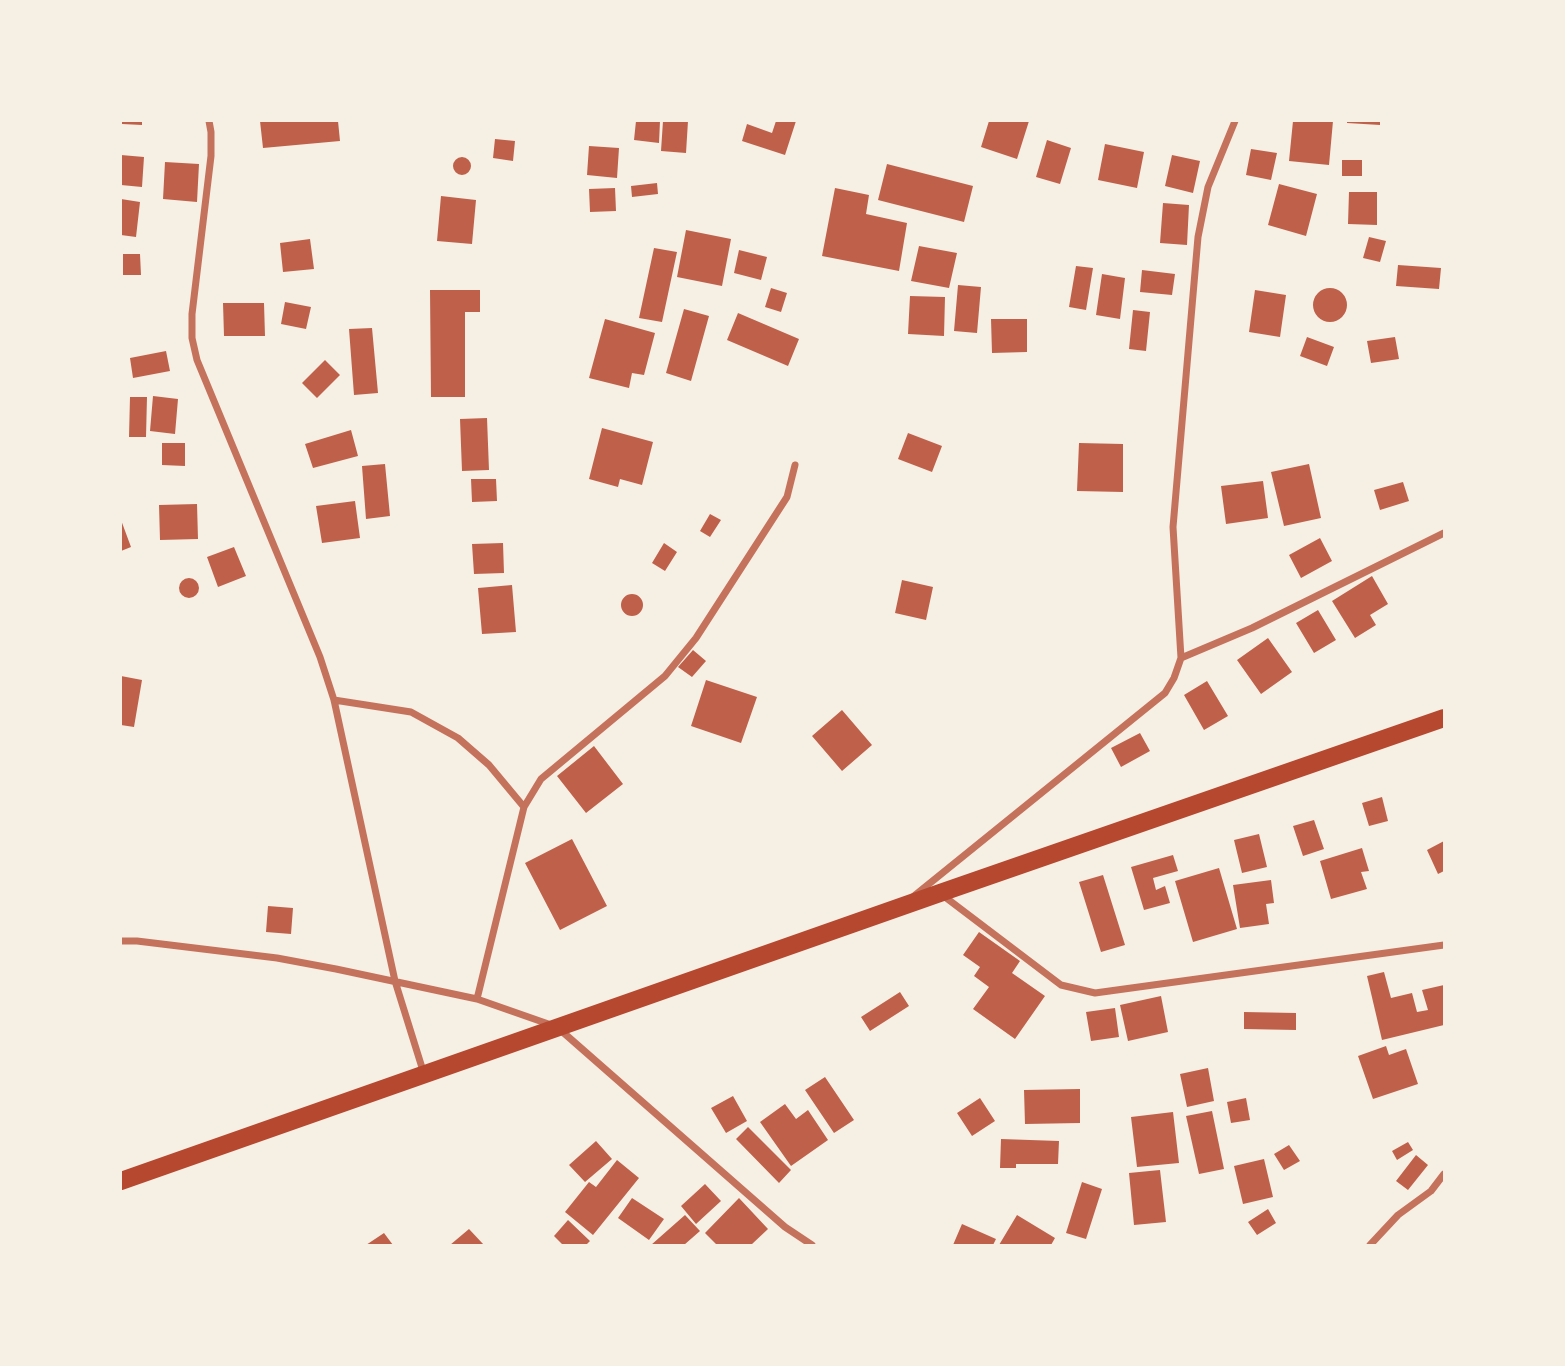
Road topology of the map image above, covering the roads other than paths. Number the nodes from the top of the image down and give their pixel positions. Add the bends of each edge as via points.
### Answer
1 (209, 121) edge
2 (1235, 121) edge
3 (795, 465) dead end
4 (1444, 533) edge
5 (1181, 658) junction
6 (334, 699) junction
7 (1444, 718) edge
8 (524, 807) junction
9 (940, 893) junction
10 (899, 908) junction
11 (121, 941) edge
12 (1444, 945) edge
13 (396, 981) junction
14 (477, 999) junction
15 (557, 1027) junction
16 (424, 1074) junction
17 (1444, 1174) edge
18 (121, 1181) edge
19 (812, 1245) edge
20 (1370, 1245) edge

1 - 6 street via 211,156 192,338
2 - 5 street via 1208,187 1198,237 1173,527
3 - 8 street via 787,497 696,638 665,676 541,779
4 - 5 street
5 - 10 street via 1165,693
6 - 8 street via 411,712 458,738 489,765
6 - 13 street
7 - 9 main road
8 - 14 street
9 - 10 main road
9 - 12 street via 1061,985 1095,993
10 - 15 main road
11 - 13 street via 277,958
13 - 14 street
13 - 16 street
14 - 15 street
15 - 16 main road
15 - 19 street via 785,1227
16 - 18 main road
17 - 20 street

